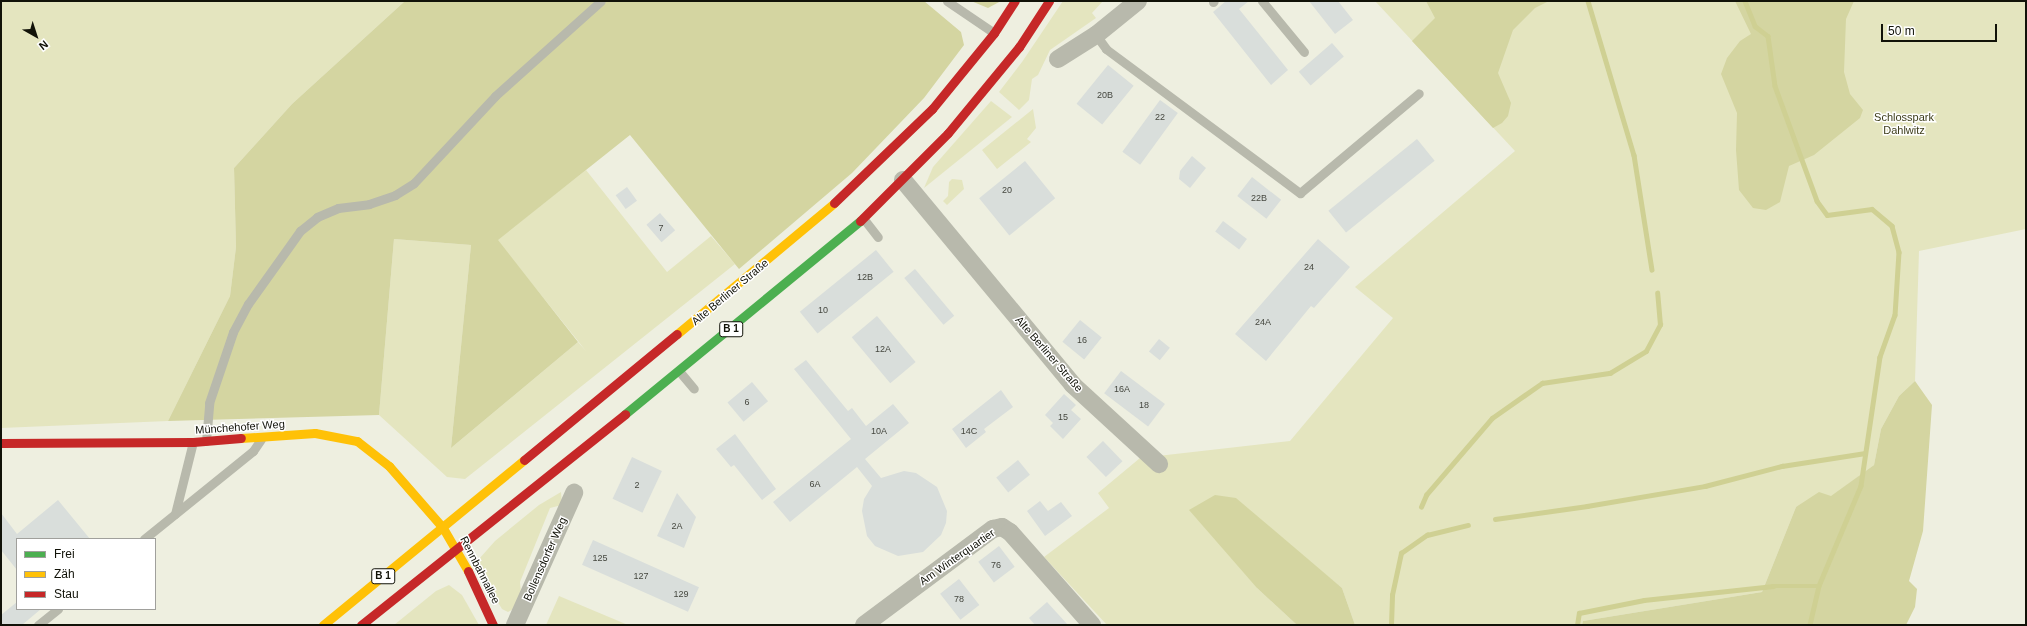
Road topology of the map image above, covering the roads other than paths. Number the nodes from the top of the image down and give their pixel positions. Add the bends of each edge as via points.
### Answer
1 (601, 1) edge
2 (947, 1) edge
3 (1015, 1) edge
4 (1049, 1) edge
5 (1138, 1) edge
6 (1262, 1) edge
7 (994, 32) junction
8 (1096, 35) junction
9 (1304, 52) dead end
10 (1058, 59) dead end
11 (1419, 93) dead end
12 (903, 180) junction
13 (862, 218) junction
14 (878, 237) dead end
15 (679, 371) junction
16 (694, 389) dead end
17 (261, 439) junction
18 (206, 441) junction
19 (193, 442) junction
20 (1, 443) edge
21 (1159, 464) dead end
22 (574, 494) dead end
23 (175, 514) junction
24 (443, 528) junction
25 (145, 538) edge
26 (457, 549) junction
27 (57, 610) edge
28 (38, 625) edge
29 (323, 625) edge
30 (361, 625) edge
31 (492, 625) edge
32 (514, 625) edge
33 (864, 625) edge
34 (1092, 625) edge

1 - 18 lane via 495,96 414,183 395,196 369,204 338,208 317,216 300,231 248,304 233,332 209,403
2 - 7 lane
3 - 7 main road, B 1
4 - 12 main road, B 1 via 1019,47 948,133
5 - 8 street
6 - 9 lane
7 - 24 main road, Alte Berliner Straße / B 1 via 932,109 815,221
8 - 10 street
8 - 11 lane via 1106,49 1300,193
12 - 13 main road, B 1
12 - 21 street, Alte Berliner Straße via 1073,385
13 - 14 lane
13 - 15 main road, B 1
15 - 16 lane
15 - 26 main road, B 1
17 - 18 main road, Münchehofer Weg
17 - 23 lane via 253,450
17 - 24 main road, Münchehofer Weg via 315,433 357,441 388,466
18 - 19 main road, Münchehofer Weg
19 - 20 main road, Münchehofer Weg
19 - 23 lane
22 - 32 street, Bollensdorfer Weg
23 - 25 lane
24 - 26 main road, Rennbahnallee
24 - 29 main road, B 1
26 - 30 main road, B 1
26 - 31 main road, Rennbahnallee
27 - 28 lane
33 - 34 street, Am Winterquartier via 993,529 1002,527 1010,532

